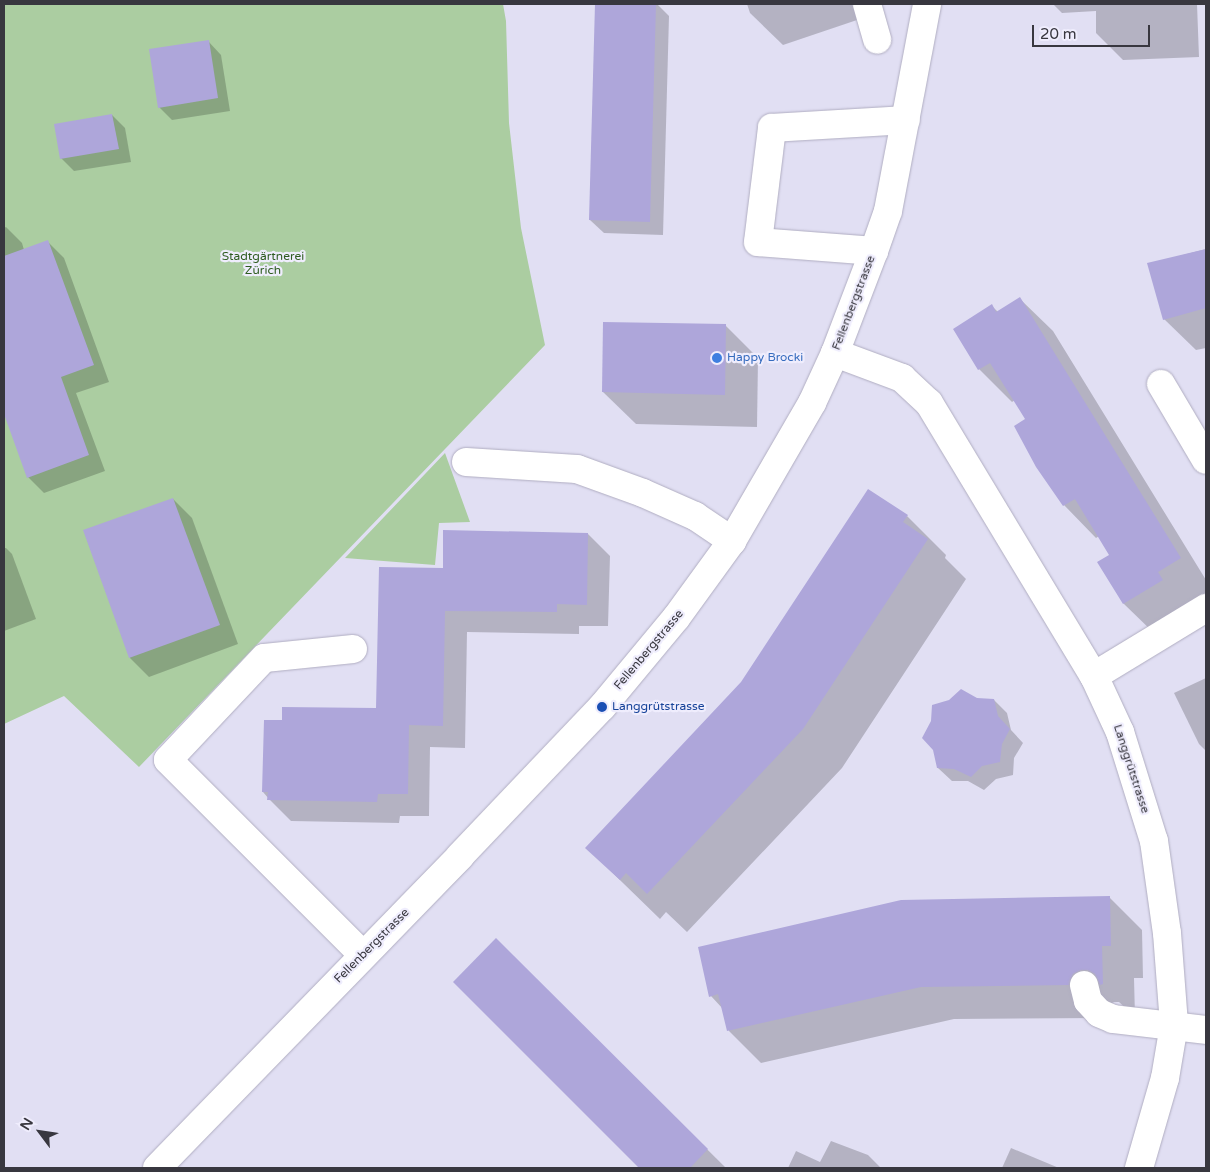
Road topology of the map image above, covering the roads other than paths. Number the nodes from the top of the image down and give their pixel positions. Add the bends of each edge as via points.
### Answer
1 (867, 4) edge
2 (927, 4) edge
3 (878, 40) dead end
4 (906, 120) junction
5 (874, 251) junction
6 (835, 353) junction
7 (1161, 384) dead end
8 (1206, 460) edge
9 (466, 462) dead end
10 (732, 541) junction
11 (1206, 608) edge
12 (353, 649) dead end
13 (1094, 676) junction
14 (363, 954) junction
15 (1084, 985) dead end
16 (1174, 1025) junction
17 (1206, 1030) edge
18 (157, 1168) edge
19 (1140, 1168) edge

1 - 3 street
2 - 4 street, Fellenbergstrasse
4 - 5 street, Fellenbergstrasse via 888,211
4 - 5 street via 772,128 758,242
5 - 6 street, Fellenbergstrasse
6 - 10 street, Fellenbergstrasse via 812,402
6 - 13 street, Langgrütstrasse via 902,378 929,403
7 - 8 street
9 - 10 street via 577,469 695,516
10 - 14 street, Fellenbergstrasse via 676,618 602,706
11 - 13 street
12 - 14 street via 264,658 168,760
13 - 16 street, Langgrütstrasse via 1120,732 1154,841 1167,933
14 - 18 street, Fellenbergstrasse
15 - 16 street via 1088,1001 1099,1013 1113,1019
16 - 17 street
16 - 19 street, Langgrütstrasse via 1165,1078

